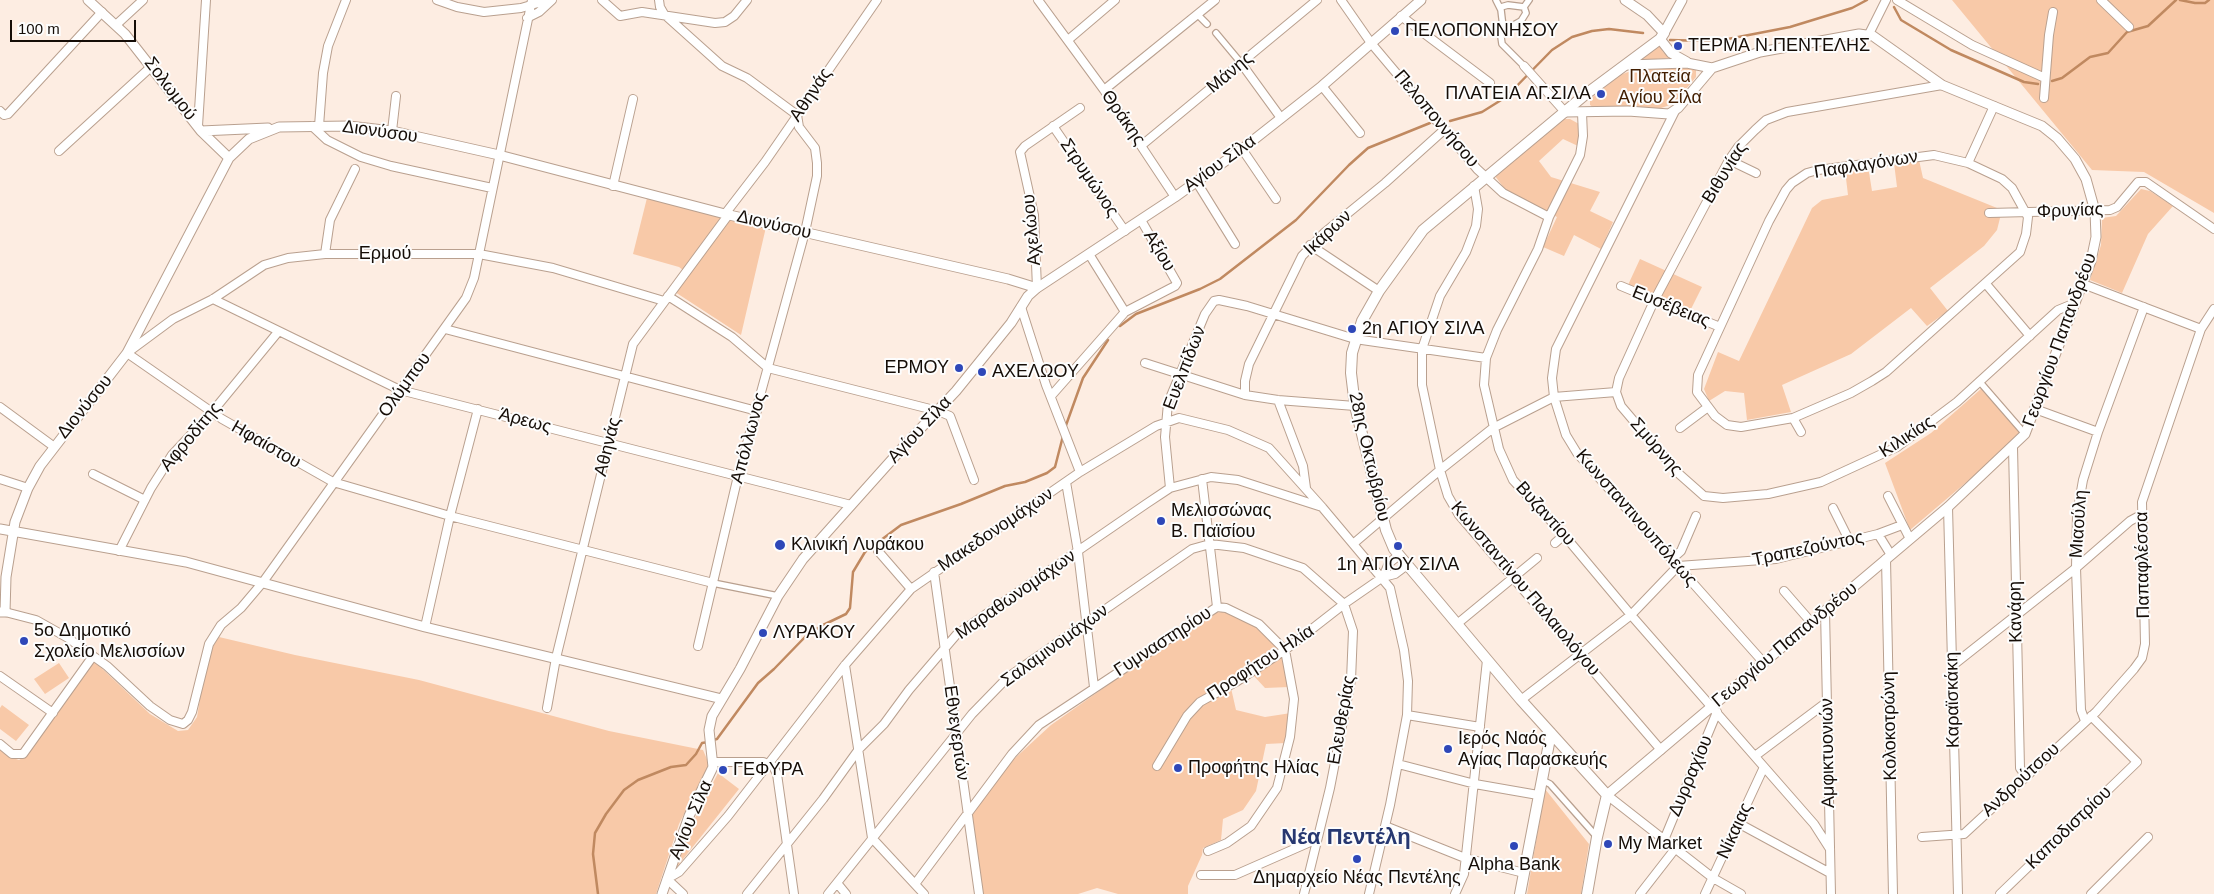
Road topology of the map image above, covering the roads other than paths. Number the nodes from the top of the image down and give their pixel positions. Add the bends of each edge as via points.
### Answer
1 (88, 0) edge
2 (143, 0) edge
3 (206, 0) edge
4 (346, 0) edge
5 (438, 0) edge
6 (550, 0) edge
7 (602, 0) edge
8 (659, 0) edge
9 (747, 0) edge
10 (877, 0) edge
11 (1038, 0) edge
12 (1115, 0) edge
13 (1215, 0) edge
14 (1317, 0) edge
15 (1340, 0) edge
16 (1421, 0) edge
17 (1496, 0) edge
18 (1529, 0) edge
19 (1625, 0) edge
20 (1682, 0) edge
21 (1886, 0) edge
22 (1897, 0) edge
23 (2101, 0) edge
24 (531, 3) edge
25 (1501, 7) junction
26 (1524, 7) junction
27 (102, 12) junction
28 (2053, 12) dead end
29 (664, 14) junction
30 (1198, 15) junction
31 (1401, 16) junction
32 (527, 18) junction
33 (117, 24) junction
34 (1207, 24) dead end
35 (1503, 27) junction
36 (2129, 27) dead end
37 (1216, 33) dead end
38 (1869, 34) junction
39 (1662, 36) junction
40 (1068, 40) junction
41 (1371, 43) junction
42 (1687, 63) junction
43 (1241, 64) junction
44 (1627, 65) junction
45 (152, 66) junction
46 (1524, 66) joint
47 (1712, 68) junction
48 (2046, 78) junction
49 (1490, 83) dead end
50 (1942, 84) junction
51 (1322, 86) junction
52 (1104, 90) junction
53 (396, 96) dead end
54 (2044, 98) dead end
55 (632, 99) dead end
56 (1994, 106) junction
57 (1080, 108) dead end
58 (1675, 110) junction
59 (0, 111) edge
60 (1565, 112) junction
61 (1582, 113) junction
62 (797, 115) junction
63 (1281, 118) junction
64 (316, 126) junction
65 (1053, 126) junction
66 (279, 127) junction
67 (199, 128) junction
68 (1444, 129) junction
69 (392, 131) junction
70 (1360, 133) dead end
71 (1142, 145) junction
72 (1242, 149) junction
73 (59, 151) dead end
74 (499, 155) junction
75 (229, 158) junction
76 (1730, 160) junction
77 (1968, 163) junction
78 (354, 169) dead end
79 (1756, 173) dead end
80 (1486, 177) junction
81 (1196, 181) junction
82 (613, 186) junction
83 (1474, 186) junction
84 (492, 188) junction
85 (1175, 197) junction
86 (1276, 199) dead end
87 (2095, 211) junction
88 (2027, 212) junction
89 (1989, 213) dead end
90 (727, 214) junction
91 (1549, 217) junction
92 (1140, 220) junction
93 (2214, 229) edge
94 (1125, 231) junction
95 (805, 232) junction
96 (1235, 244) dead end
97 (1310, 245) junction
98 (325, 254) junction
99 (479, 254) junction
100 (1089, 254) junction
101 (1986, 284) junction
102 (2083, 284) junction
103 (1621, 286) dead end
104 (1037, 288) junction
105 (1380, 291) junction
106 (666, 298) junction
107 (213, 299) junction
108 (1654, 301) junction
109 (2075, 303) junction
110 (1021, 307) junction
111 (2144, 307) junction
112 (2214, 309) edge
113 (1125, 312) junction
114 (1274, 313) junction
115 (1720, 327) junction
116 (445, 329) junction
117 (2201, 330) junction
118 (278, 332) junction
119 (2030, 336) junction
120 (1355, 339) junction
121 (1422, 349) junction
122 (127, 353) junction
123 (1486, 358) junction
124 (1145, 363) dead end
125 (768, 368) junction
126 (1179, 375) junction
127 (625, 377) junction
128 (1979, 381) junction
129 (400, 390) junction
130 (1616, 392) junction
131 (1245, 395) junction
132 (1051, 396) junction
133 (1554, 397) junction
134 (1278, 400) junction
135 (1355, 406) junction
136 (0, 407) edge
137 (1708, 407) junction
138 (478, 409) junction
139 (2035, 409) junction
140 (938, 411) junction
141 (212, 412) junction
142 (757, 412) junction
143 (1793, 418) junction
144 (1165, 422) junction
145 (1493, 428) junction
146 (1680, 428) dead end
147 (1801, 432) dead end
148 (2098, 432) junction
149 (2025, 434) junction
150 (609, 443) junction
151 (53, 446) junction
152 (2013, 447) junction
153 (1440, 470) junction
154 (1080, 472) junction
155 (93, 474) dead end
156 (738, 476) junction
157 (0, 479) edge
158 (1202, 479) junction
159 (974, 480) dead end
160 (333, 482) junction
161 (1066, 482) junction
162 (28, 488) junction
163 (1170, 488) junction
164 (1306, 488) junction
165 (1704, 496) joint
166 (1888, 496) dead end
167 (145, 500) junction
168 (851, 505) junction
169 (1322, 506) junction
170 (1948, 506) junction
171 (1833, 508) dead end
172 (2141, 514) junction
173 (450, 516) junction
174 (1696, 516) dead end
175 (1383, 518) junction
176 (1902, 525) junction
177 (0, 529) edge
178 (13, 531) junction
179 (1878, 534) junction
180 (1564, 535) junction
181 (1910, 539) junction
182 (1850, 542) junction
183 (1555, 543) dead end
184 (1210, 544) junction
185 (1353, 544) junction
186 (119, 551) junction
187 (582, 551) junction
188 (878, 551) dead end
189 (1078, 552) junction
190 (1398, 556) junction
191 (1889, 557) junction
192 (1537, 558) dead end
193 (1672, 559) junction
194 (1406, 565) junction
195 (1678, 566) junction
196 (2076, 568) junction
197 (934, 572) junction
198 (1383, 577) junction
199 (1513, 578) junction
200 (263, 582) junction
201 (714, 583) junction
202 (911, 589) junction
203 (1784, 591) dead end
204 (778, 596) junction
205 (1344, 604) junction
206 (1217, 607) junction
207 (1825, 611) junction
208 (2, 612) edge
209 (1631, 615) junction
210 (2016, 616) junction
211 (1811, 622) junction
212 (1087, 623) junction
213 (1457, 624) junction
214 (425, 626) junction
215 (698, 646) dead end
216 (944, 647) junction
217 (1284, 650) junction
218 (1578, 655) junction
219 (93, 656) junction
220 (556, 658) junction
221 (1488, 660) junction
222 (1764, 663) junction
223 (845, 665) junction
224 (1952, 666) junction
225 (0, 676) edge
226 (1094, 687) junction
227 (722, 699) junction
228 (1522, 700) junction
229 (1826, 702) junction
230 (546, 708) dead end
231 (1715, 709) junction
232 (53, 713) junction
233 (1407, 716) junction
234 (2088, 719) junction
235 (1480, 727) junction
236 (1551, 733) junction
237 (956, 734) junction
238 (0, 744) edge
239 (859, 748) junction
240 (1661, 750) junction
241 (1568, 752) junction
242 (1547, 756) junction
243 (1755, 756) junction
244 (713, 762) junction
245 (770, 763) junction
246 (1398, 764) junction
247 (1158, 766) dead end
248 (1764, 767) junction
249 (2025, 775) junction
250 (1542, 780) junction
251 (1475, 784) junction
252 (1538, 795) junction
253 (1607, 795) junction
254 (967, 815) junction
255 (1738, 823) junction
256 (1385, 826) junction
257 (1956, 835) junction
258 (1922, 836) dead end
259 (1597, 837) junction
260 (2148, 837) dead end
261 (872, 838) junction
262 (1317, 839) junction
263 (1664, 840) junction
264 (786, 846) junction
265 (1675, 849) junction
266 (1830, 849) junction
267 (1208, 851) dead end
268 (1466, 858) junction
269 (1830, 872) junction
270 (1524, 873) junction
271 (1201, 875) dead end
272 (1713, 878) junction
273 (666, 879) junction
274 (837, 883) junction
275 (915, 884) junction
276 (662, 894) edge
277 (683, 894) edge
278 (747, 894) edge
279 (794, 894) edge
280 (828, 894) edge
281 (846, 894) edge
282 (924, 894) edge
283 (979, 894) edge
284 (1304, 894) edge
285 (1369, 894) edge
286 (1455, 894) edge
287 (1520, 894) edge
288 (1587, 894) edge
289 (1640, 894) edge
290 (1705, 894) edge
291 (1741, 894) edge
292 (1831, 894) edge
293 (1894, 894) edge
294 (1958, 894) edge
295 (2000, 894) edge
296 (2091, 894) edge

1 - 27 street, Σολωμού
2 - 33 street
3 - 67 street
4 - 64 street via 328,46
5 - 24 street via 484,12
6 - 24 street
6 - 32 street via 539,12
7 - 29 street via 620,16 635,12
8 - 29 street
9 - 29 street via 725,22
10 - 62 street, Αθηνάς
11 - 40 street, Θράκης
12 - 40 street
13 - 30 street
14 - 43 street, Μάνης
15 - 41 street, Πελοποννήσου
16 - 31 street, Αγίου Σίλα
17 - 25 street
18 - 26 street
19 - 39 street via 1647,15
20 - 39 street
21 - 38 street
22 - 48 street via 1972,45
23 - 36 street
24 - 32 street, Ολύμπου
25 - 26 street via 1508,4
25 - 35 street
26 - 35 street via 1526,13 1522,21
27 - 33 street, Σολωμού
27 - 59 street via 8,114
28 - 48 street via 2048,35
29 - 62 street via 722,66 744,76
30 - 34 street
30 - 52 street
31 - 41 street, Αγίου Σίλα
31 - 49 street
32 - 74 street, Ολύμπου
33 - 45 street, Σολωμού
35 - 46 street via 1502,44
37 - 43 street
38 - 47 street via 1760,52
38 - 50 street, Γεωργίου Παπανδρέου
39 - 42 street via 1671,53
39 - 44 main road, 28ης Οκτωβρίου
40 - 52 street, Θράκης
41 - 51 street, Αγίου Σίλα
41 - 68 street, Πελοποννήσου
42 - 44 street
42 - 47 street
43 - 63 street
43 - 71 street, Μάνης
44 - 60 main road, 28ης Οκτωβρίου
45 - 67 street, Σολωμού
45 - 73 street
46 - 60 street
47 - 58 street, Κωνσταντινουπόλεως
48 - 54 street
50 - 56 street, Γεωργίου Παπανδρέου
50 - 76 street, Βιθυνίας via 1787,112 1766,120 1754,130
51 - 63 street, Αγίου Σίλα
51 - 70 street
52 - 71 street, Θράκης
53 - 69 street
55 - 82 street
56 - 77 street
56 - 87 street, Γεωργίου Παπανδρέου via 2042,126 2058,138 2082,169
57 - 65 street
58 - 61 street via 1668,114 1628,111
58 - 133 street, Κωνσταντινουπόλεως via 1556,349 1552,378
60 - 61 street
60 - 80 main road, 28ης Οκτωβρίου
61 - 91 street, Βυζαντίου via 1580,155
62 - 90 street, Αθηνάς
62 - 95 street, Απόλλωνος via 799,127 814,148 817,163
63 - 72 street, Αγίου Σίλα
64 - 66 street, Διονύσου
64 - 69 street, Διονύσου via 358,126
64 - 84 street via 327,140 361,157
65 - 94 street, Στρυμώνος
65 - 104 street, Αχελώου via 1022,148 1020,158 1032,203
66 - 67 street
66 - 75 street, Διονύσου via 249,139
67 - 75 street, Σολωμού
68 - 80 street, Πελοποννήσου
68 - 97 street, Ικάρων
69 - 74 street, Διονύσου
71 - 85 street, Θράκης
72 - 81 street, Αγίου Σίλα
72 - 86 street
74 - 82 street, Διονύσου
74 - 84 street, Ολύμπου
75 - 122 street, Διονύσου
76 - 79 street
76 - 108 street, Βιθυνίας
77 - 88 street, Παφλαγόνων via 2002,179 2019,197
77 - 115 street, Παφλαγόνων via 1934,155 1807,173 1792,183 1769,221
78 - 98 street via 330,220
80 - 83 main road, 28ης Οκτωβρίου
80 - 91 street, Πελοποννήσου via 1503,193
81 - 85 street, Αγίου Σίλα
81 - 96 street
82 - 90 street, Διονύσου
83 - 105 main road, 28ης Οκτωβρίου via 1422,230
83 - 121 street, Κωνσταντίνου Παλαιολόγου via 1478,209 1476,226 1466,252 1440,296
84 - 99 street, Ολύμπου
85 - 92 street, Αγίου Σίλα
87 - 88 street, Φρυγίας
87 - 93 street, Φρυγίας via 2114,209 2138,182 2146,182
87 - 102 street, Γεωργίου Παπανδρέου via 2094,249
88 - 89 street, Φρυγίας
88 - 101 street, Παφλαγόνων via 2026,234 2020,252
90 - 95 street, Διονύσου
90 - 106 street, Αθηνάς
91 - 123 street, Βυζαντίου via 1538,249
92 - 94 street, Αγίου Σίλα
92 - 113 street, Αξίου via 1177,282
94 - 100 street, Αγίου Σίλα
95 - 104 street, Διονύσου
95 - 125 street, Απόλλωνος
97 - 105 street
97 - 114 street, Ικάρων
98 - 99 street, Ερμού
98 - 107 street, Ερμού via 288,258 264,265
99 - 106 street, Ερμού via 552,268
99 - 116 street, Ολύμπου via 466,298
100 - 104 street, Αγίου Σίλα
100 - 113 street
101 - 119 street
101 - 143 street, Παφλαγόνων via 1886,372 1851,393
102 - 109 street, Γεωργίου Παπανδρέου
102 - 111 street
103 - 108 street, Ευσέβειας
104 - 110 street, Αγίου Σίλα
105 - 120 main road, 28ης Οκτωβρίου
106 - 125 street, Ερμού via 732,337
106 - 127 street, Αθηνάς via 636,337
107 - 118 street, Άρεως
107 - 122 street, Ερμού via 192,307
108 - 115 street, Ευσέβειας
108 - 130 street, Βιθυνίας via 1619,378
109 - 119 street, Κιλικίας via 2058,310
109 - 139 street, Γεωργίου Παπανδρέου
110 - 132 street
110 - 140 street, Αγίου Σίλα via 983,359
111 - 117 street
111 - 148 street, Μιαούλη
112 - 117 street, Παπαφλέσσα
113 - 132 street
114 - 120 street
114 - 126 street, Ευελπίδων via 1219,300 1209,305
114 - 131 street, Ικάρων via 1249,364
115 - 137 street, Παφλαγόνων via 1698,375 1697,392
116 - 127 street
116 - 129 street, Ολύμπου
117 - 172 street, Παπαφλέσσα via 2142,502
118 - 129 street, Άρεως
118 - 141 street, Αφροδίτης
119 - 128 street, Κιλικίας
120 - 121 street
120 - 135 main road, 28ης Οκτωβρίου via 1351,366
121 - 123 street
121 - 153 street, Κωνσταντίνου Παλαιολόγου via 1422,385
122 - 141 street, Ηφαίστου
122 - 151 street, Διονύσου
123 - 145 street, Βυζαντίου via 1484,385
124 - 126 street
125 - 140 street
125 - 142 street, Απόλλωνος
126 - 131 street
126 - 144 street, Ευελπίδων via 1168,403
127 - 142 street
127 - 150 street, Αθηνάς
128 - 149 street
128 - 165 street, Κιλικίας via 1936,419 1897,447 1821,482 1768,494 1723,498
129 - 138 street, Άρεως
129 - 160 street, Ολύμπου
130 - 133 street
130 - 165 street, Σμύρνης via 1627,413 1678,473
131 - 134 street
132 - 154 street
133 - 145 street
133 - 193 street, Κωνσταντινουπόλεως via 1566,435 1577,453
134 - 135 street
134 - 164 street via 1303,466
135 - 175 main road, 28ης Οκτωβρίου
136 - 151 street
137 - 143 street, Παφλαγόνων via 1727,425 1741,427
137 - 146 street
138 - 150 street, Άρεως
138 - 173 street
139 - 148 street
139 - 149 street, Γεωργίου Παπανδρέου
140 - 159 street via 950,416 954,422
140 - 168 street, Αγίου Σίλα
141 - 160 street, Ηφαίστου
141 - 167 street, Αφροδίτης via 172,455
142 - 156 street, Απόλλωνος
143 - 147 street
144 - 154 street, Μακεδονομάχων
144 - 163 street, Ευελπίδων
144 - 164 street, Μακεδονομάχων via 1187,418 1256,441 1269,448
145 - 153 street
145 - 180 street, Βυζαντίου via 1513,480
148 - 196 street, Μιαούλη via 2083,480 2077,514
149 - 152 street, Γεωργίου Παπανδρέου
150 - 156 street, Άρεως
150 - 187 street, Αθηνάς
151 - 162 street, Διονύσου
152 - 170 street, Γεωργίου Παπανδρέου
152 - 210 street, Κανάρη
153 - 175 street
153 - 199 street, Κωνσταντίνου Παλαιολόγου via 1452,504
154 - 161 street, Μακεδονομάχων
155 - 167 street
156 - 168 street, Άρεως
156 - 201 street, Απόλλωνος
157 - 162 street
158 - 163 street, Μαραθωνομάχων
158 - 169 street, Μαραθωνομάχων via 1238,480
158 - 184 street
160 - 173 street, Ηφαίστου
160 - 200 street, Ολύμπου
161 - 189 street
161 - 197 street, Μακεδονομάχων
162 - 178 street, Διονύσου
163 - 189 street, Μαραθωνομάχων
164 - 169 street, Μακεδονομάχων
166 - 176 street
167 - 186 street, Αφροδίτης
168 - 204 street, Αγίου Σίλα via 803,559
169 - 185 street, Μακεδονομάχων
170 - 181 street, Γεωργίου Παπανδρέου
170 - 224 street, Καραϊσκάκη
171 - 182 street
172 - 196 street
172 - 234 street, Παπαφλέσσα via 2145,644 2142,658
173 - 187 street, Ηφαίστου
173 - 214 street
174 - 193 street via 1681,551
175 - 185 street
175 - 190 main road, 28ης Οκτωβρίου
176 - 179 street, Τραπεζούντος
176 - 181 street
177 - 178 street
178 - 186 street
178 - 208 street, Διονύσου
179 - 182 street, Τραπεζούντος
179 - 191 street, Τραπεζούντος
180 - 183 street
180 - 209 street, Βυζαντίου
181 - 191 street, Γεωργίου Παπανδρέου
182 - 195 street, Τραπεζούντος via 1776,560
184 - 205 street, Σαλαμινομάχων via 1244,548 1303,568
184 - 206 street
184 - 212 street, Σαλαμινομάχων via 1192,549
185 - 198 street, Μακεδονομάχων
186 - 200 street via 186,562
187 - 201 street, Ηφαίστου
187 - 220 street, Αθηνάς
188 - 202 street
189 - 212 street
189 - 216 street, Μαραθωνομάχων via 957,634
190 - 194 main road, 28ης Οκτωβρίου
190 - 198 street, Προφήτου Ηλία via 1389,563
191 - 207 street, Γεωργίου Παπανδρέου
191 - 293 street, Κολοκοτρώνη
192 - 199 street
193 - 195 street, Κωνσταντινουπόλεως
194 - 198 street, Προφήτου Ηλία via 1395,574
194 - 213 main road, 28ης Οκτωβρίου
195 - 209 street
195 - 222 street, Κωνσταντινουπόλεως
196 - 210 street
196 - 234 street, Μιαούλη via 2081,710
197 - 202 street, Μακεδονομάχων
197 - 216 street, Εθνεγερτών
198 - 205 street, Προφήτου Ηλία
198 - 233 street, Μακεδονομάχων via 1390,588 1404,650 1408,681
199 - 213 street
199 - 218 street, Κωνσταντίνου Παλαιολόγου
200 - 214 street
200 - 219 street, Ολύμπου via 221,625 209,644 192,712 182,724 150,706
201 - 204 street
201 - 215 street, Απόλλωνος
202 - 223 street, Μακεδονομάχων
203 - 211 street
204 - 227 street, Αγίου Σίλα
205 - 217 street, Προφήτου Ηλία
205 - 262 street, Ελευθερίας via 1353,630 1351,680
206 - 217 street, Γυμναστηρίου via 1259,624
206 - 226 street, Γυμναστηρίου
207 - 211 street, Γεωργίου Παπανδρέου
207 - 229 street, Αμφικτυονιών
208 - 219 street via 36,620
209 - 218 street
209 - 231 street, Βυζαντίου
210 - 224 street
210 - 249 street, Κανάρη via 2020,768
211 - 222 street, Γεωργίου Παπανδρέου
212 - 226 street
212 - 237 street, Σαλαμινομάχων via 1008,677
213 - 221 main road, 28ης Οκτωβρίου
214 - 220 street
216 - 237 street, Εθνεγερτών
216 - 239 street, Μαραθωνομάχων via 884,724
217 - 247 street, Προφήτου Ηλία via 1200,702
217 - 267 street via 1294,699 1293,720 1278,788 1251,826
218 - 228 street
218 - 240 street, Κωνσταντίνου Παλαιολόγου
219 - 232 street
220 - 227 street
220 - 230 street, Αθηνάς
221 - 228 main road, 28ης Οκτωβρίου
221 - 235 street
222 - 231 street, Γεωργίου Παπανδρέου
223 - 239 street
223 - 245 street, Μακεδονομάχων
224 - 257 street, Καραϊσκάκη
225 - 232 street
226 - 254 street, Γυμναστηρίου via 1028,736
227 - 244 street, Αγίου Σίλα via 712,716 709,736
228 - 236 main road, 28ης Οκτωβρίου
229 - 243 street
229 - 266 street, Αμφικτυονιών
231 - 240 street, Γεωργίου Παπανδρέου
231 - 243 street, Βυζαντίου
231 - 263 street, Δυρραχίου
232 - 238 street via 23,754 12,754
233 - 235 street
233 - 246 street, Μακεδονομάχων
234 - 249 street, Ανδρούτσου
234 - 295 street, Καποδιστρίου via 2137,762
235 - 251 street
236 - 241 main road, 28ης Οκτωβρίου
236 - 242 main road
237 - 254 street, Εθνεγερτών
237 - 261 street, Σαλαμινομάχων
239 - 261 street
239 - 264 street, Μαραθωνομάχων
240 - 253 street, Γεωργίου Παπανδρέου
241 - 242 main road
241 - 253 main road, 28ης Οκτωβρίου
242 - 250 main road
243 - 248 street, Βυζαντίου
244 - 245 street
244 - 273 street, Αγίου Σίλα via 712,772 689,816
245 - 264 street via 776,774
245 - 273 street, Μακεδονομάχων via 680,872
246 - 251 street
246 - 256 street, Μακεδονομάχων
248 - 255 street, Νίκαιας
248 - 266 street, Βυζαντίου via 1814,824
249 - 257 street, Ανδρούτσου via 1964,834
250 - 252 main road
250 - 259 street via 1550,784
251 - 252 street
251 - 268 street
252 - 270 main road
253 - 259 main road
253 - 263 street
254 - 275 street, Γυμναστηρίου
254 - 283 street, Εθνεγερτών
255 - 269 street
255 - 272 street, Νίκαιας
256 - 268 street
256 - 285 street, Μακεδονομάχων
257 - 258 street
257 - 294 street, Καραϊσκάκη
259 - 288 main road
260 - 296 street
261 - 274 street, Σαλαμινομάχων
261 - 275 street
262 - 271 street via 1235,876
262 - 284 street, Ελευθερίας
263 - 265 street
264 - 278 street, Μαραθωνομάχων
264 - 279 street
265 - 272 street
265 - 289 street
266 - 269 street, Αμφικτυονιών
268 - 270 street
268 - 286 street via 1464,874
269 - 292 street, Αμφικτυονιών
270 - 287 main road
272 - 290 street, Νίκαιας
272 - 291 street
273 - 276 street, Αγίου Σίλα
273 - 277 street
274 - 280 street, Σαλαμινομάχων
274 - 281 street
275 - 282 street

